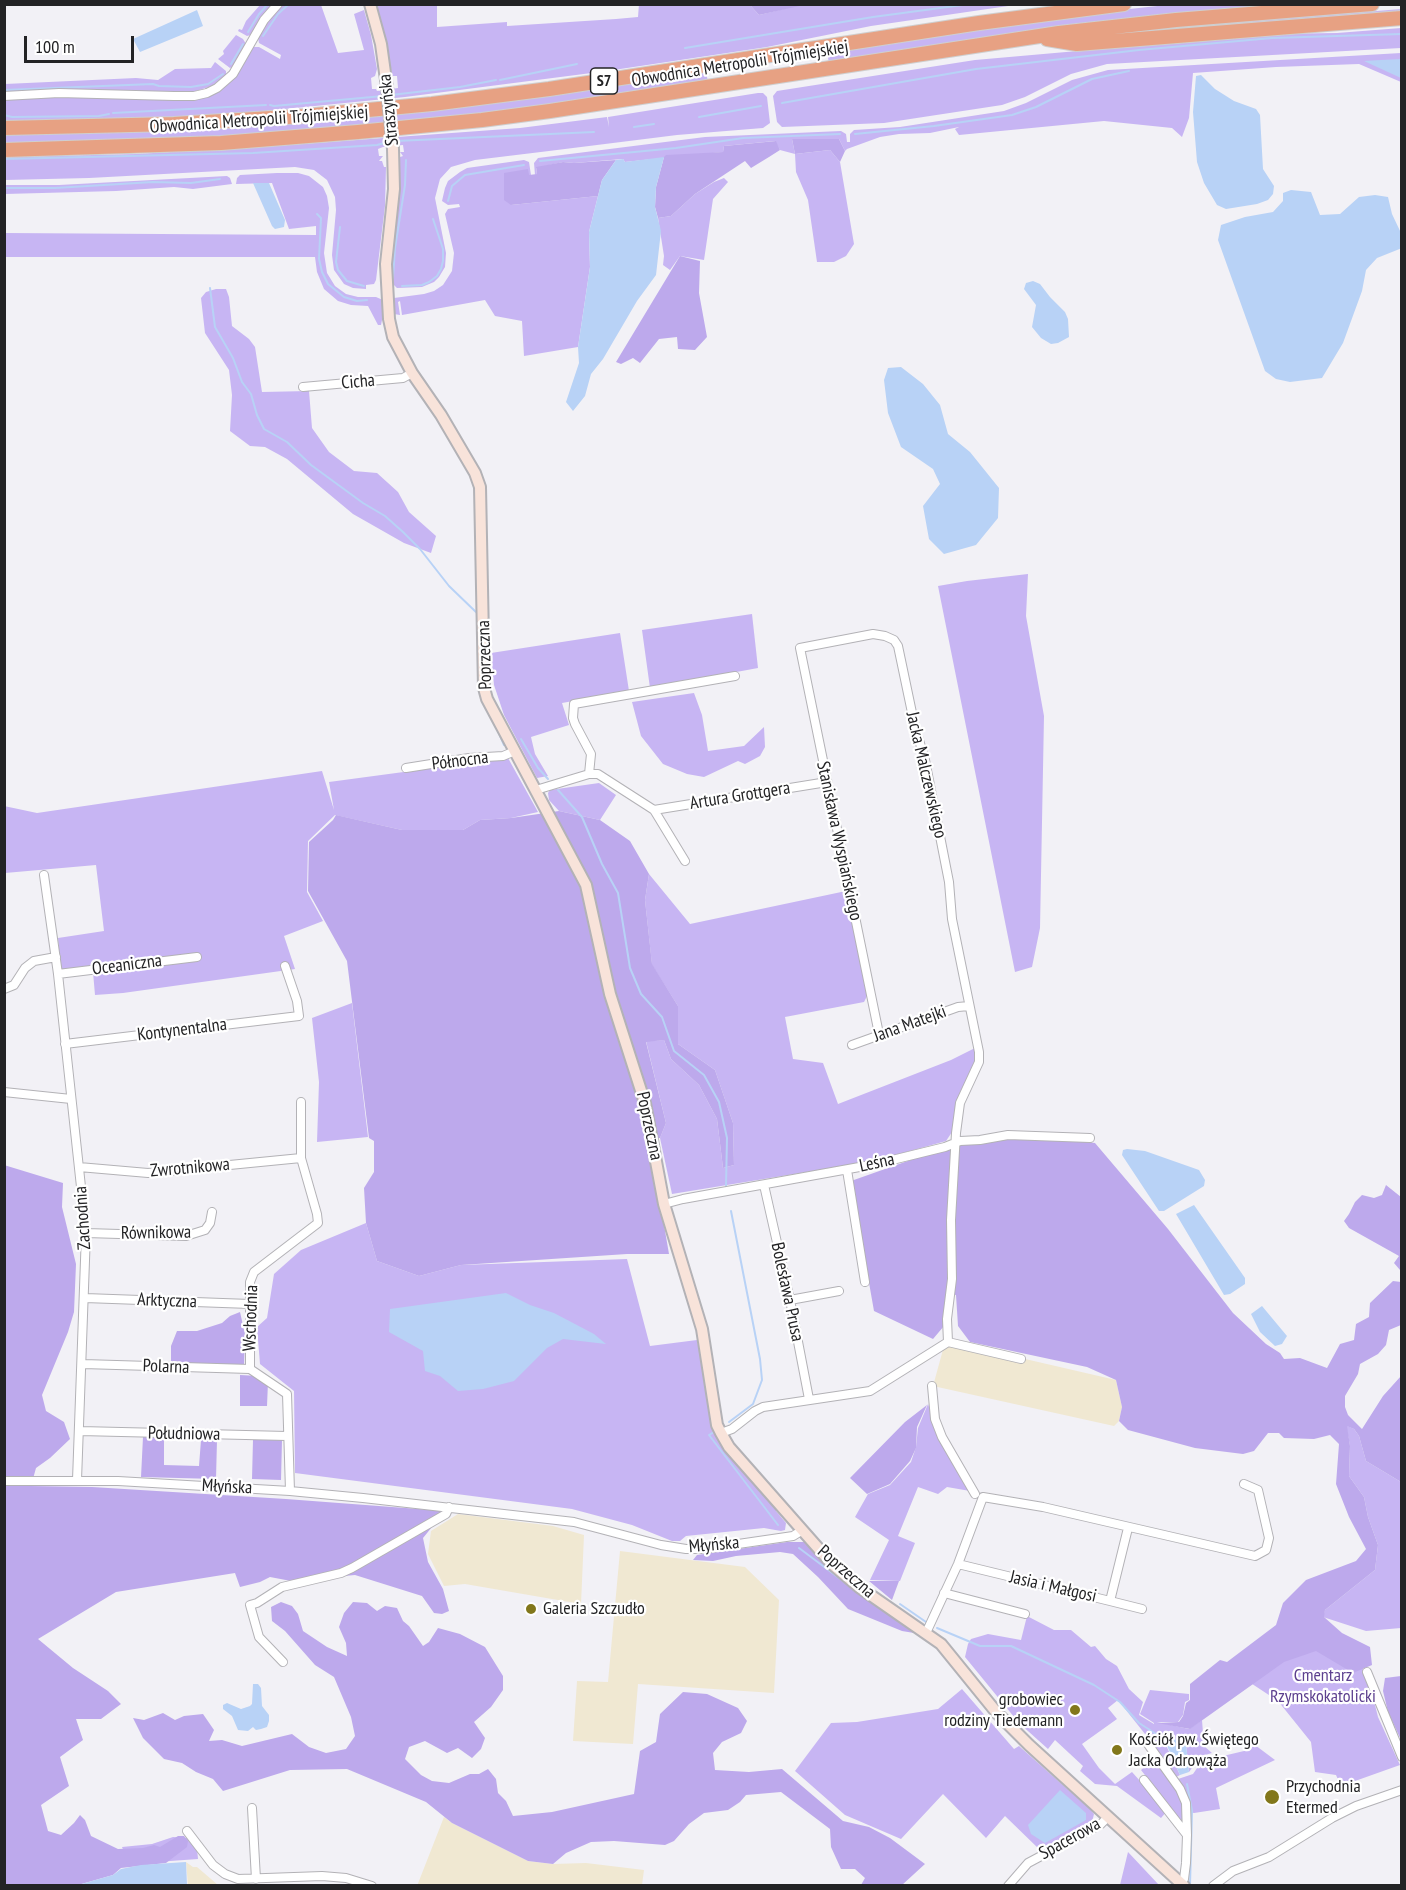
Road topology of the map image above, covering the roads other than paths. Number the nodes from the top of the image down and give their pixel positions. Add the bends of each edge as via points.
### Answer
1 (278, 4) edge
2 (370, 4) edge
3 (1124, 4) edge
4 (1372, 4) edge
5 (1401, 18) edge
6 (1033, 37) junction
7 (4, 96) edge
8 (4, 128) edge
9 (4, 150) edge
10 (392, 217) joint
11 (412, 373) junction
12 (303, 387) dead end
13 (800, 648) joint
14 (735, 676) dead end
15 (515, 751) junction
16 (406, 768) dead end
17 (589, 774) junction
18 (827, 782) junction
19 (536, 790) junction
20 (654, 810) junction
21 (685, 861) dead end
22 (44, 875) dead end
23 (56, 957) junction
24 (197, 957) dead end
25 (285, 966) dead end
26 (58, 974) junction
27 (4, 989) edge
28 (969, 1006) junction
29 (879, 1034) junction
30 (65, 1044) junction
31 (852, 1045) dead end
32 (4, 1092) edge
33 (71, 1100) junction
34 (301, 1102) dead end
35 (1090, 1138) dead end
36 (956, 1142) junction
37 (301, 1158) junction
38 (79, 1167) junction
39 (847, 1170) junction
40 (764, 1185) junction
41 (664, 1204) junction
42 (212, 1212) dead end
43 (86, 1233) junction
44 (865, 1282) dead end
45 (839, 1291) dead end
46 (85, 1298) junction
47 (790, 1300) junction
48 (250, 1304) junction
49 (948, 1342) junction
50 (1021, 1359) dead end
51 (82, 1364) junction
52 (250, 1369) junction
53 (932, 1386) dead end
54 (809, 1399) junction
55 (80, 1431) junction
56 (721, 1433) junction
57 (287, 1436) junction
58 (77, 1480) junction
59 (4, 1481) edge
60 (1244, 1484) dead end
61 (290, 1491) junction
62 (975, 1494) dead end
63 (449, 1507) junction
64 (1128, 1528) junction
65 (801, 1531) junction
66 (957, 1564) junction
67 (944, 1593) junction
68 (1110, 1601) junction
69 (1142, 1609) dead end
70 (1025, 1614) dead end
71 (926, 1633) junction
72 (283, 1662) dead end
73 (1367, 1672) dead end
74 (1145, 1740) dead end
75 (1401, 1757) edge
76 (1144, 1780) dead end
77 (1401, 1790) edge
78 (252, 1808) dead end
79 (1107, 1818) junction
80 (187, 1831) dead end
81 (1187, 1835) junction
82 (256, 1879) junction
83 (1182, 1884) edge
84 (372, 1886) edge
85 (1008, 1886) edge
86 (1213, 1886) edge

1 - 7 street via 264,20 233,74 207,93
2 - 10 street, Straszyńska, bridge via 387,87 393,148
3 - 8 highway, Obwodnica Metropolii Trójmiejskiej / S7 via 432,104 174,124
4 - 6 highway, Obwodnica Metropolii Trójmiejskiej / S7 via 1176,20
5 - 6 highway via 1077,44
6 - 9 highway, Obwodnica Metropolii Trójmiejskiej / S7 via 482,120 221,143
10 - 11 street, Poprzeczna via 386,264 389,320 393,337
11 - 12 street, Cicha via 403,378
11 - 15 street, Poprzeczna via 476,473 480,487 484,688
13 - 18 street, Stanisława Wyspiańskiego
13 - 28 street, Jacka Malczewskiego via 873,634 894,640 898,646 925,760
14 - 17 street via 574,704 575,724 591,754
15 - 16 street, Północna via 503,756
15 - 19 street, Poprzeczna
17 - 19 street
17 - 20 street via 598,774
18 - 20 street, Artura Grottgera
18 - 29 street, Stanisława Wyspiańskiego
19 - 41 street, Poprzeczna via 586,885 610,994 645,1103
20 - 21 street
22 - 23 street, Zachodnia
23 - 26 street, Zachodnia
23 - 27 street via 34,961 14,986
24 - 26 street, Oceaniczna
25 - 30 street, Kontynentalna via 299,1016
26 - 30 street, Zachodnia
28 - 29 street, Jana Matejki
28 - 36 street via 979,1062 960,1103
29 - 31 street, Jana Matejki
30 - 33 street, Zachodnia
32 - 33 street
33 - 38 street, Zachodnia
34 - 37 street
35 - 36 street, Leśna via 1008,1134
36 - 39 street, Leśna
36 - 49 street
37 - 38 street, Zwrotnikowa via 148,1173
37 - 48 street, Wschodnia via 318,1223 254,1272
38 - 43 street, Zachodnia
39 - 40 street, Leśna
39 - 44 street
40 - 41 street, Leśna
40 - 47 street, Bolesława Prusa
41 - 56 street, Poprzeczna via 702,1329
42 - 43 street, Równikowa via 205,1230 186,1236
43 - 46 street, Zachodnia
45 - 47 street
46 - 48 street, Arktyczna
46 - 51 street, Zachodnia
47 - 54 street, Bolesława Prusa
48 - 52 street, Wschodnia
49 - 50 street
49 - 54 street via 870,1391
51 - 52 street, Polarna
51 - 55 street, Zachodnia
52 - 57 street, Wschodnia via 287,1394
53 - 62 street via 935,1419 942,1437
54 - 56 street via 755,1410
55 - 57 street, Południowa
55 - 58 street, Zachodnia
56 - 65 street, Poprzeczna
57 - 61 street, Wschodnia
58 - 59 street, Młyńska
58 - 61 street, Młyńska
60 - 64 street via 1258,1490 1269,1538 1266,1550 1255,1556
61 - 63 street, Młyńska
63 - 65 street, Młyńska via 574,1522 686,1549 793,1536
63 - 72 street via 446,1514 352,1568 282,1587 250,1605 259,1637
64 - 66 street via 983,1497
64 - 68 street, Jasia i Małgosi
65 - 71 street, Poprzeczna via 847,1577
66 - 67 street
66 - 68 street, Jasia i Małgosi
67 - 70 street
67 - 71 street
68 - 69 street
71 - 79 street, Poprzeczna via 957,1662 997,1713
73 - 75 street
74 - 81 street via 1180,1789 1186,1803
76 - 81 street
77 - 86 street via 1332,1818 1269,1857 1233,1871
78 - 82 street
79 - 83 street, Poprzeczna
79 - 85 street, Spacerowa via 1028,1863
80 - 82 street via 213,1865 225,1874
81 - 83 street
82 - 84 street via 322,1876

